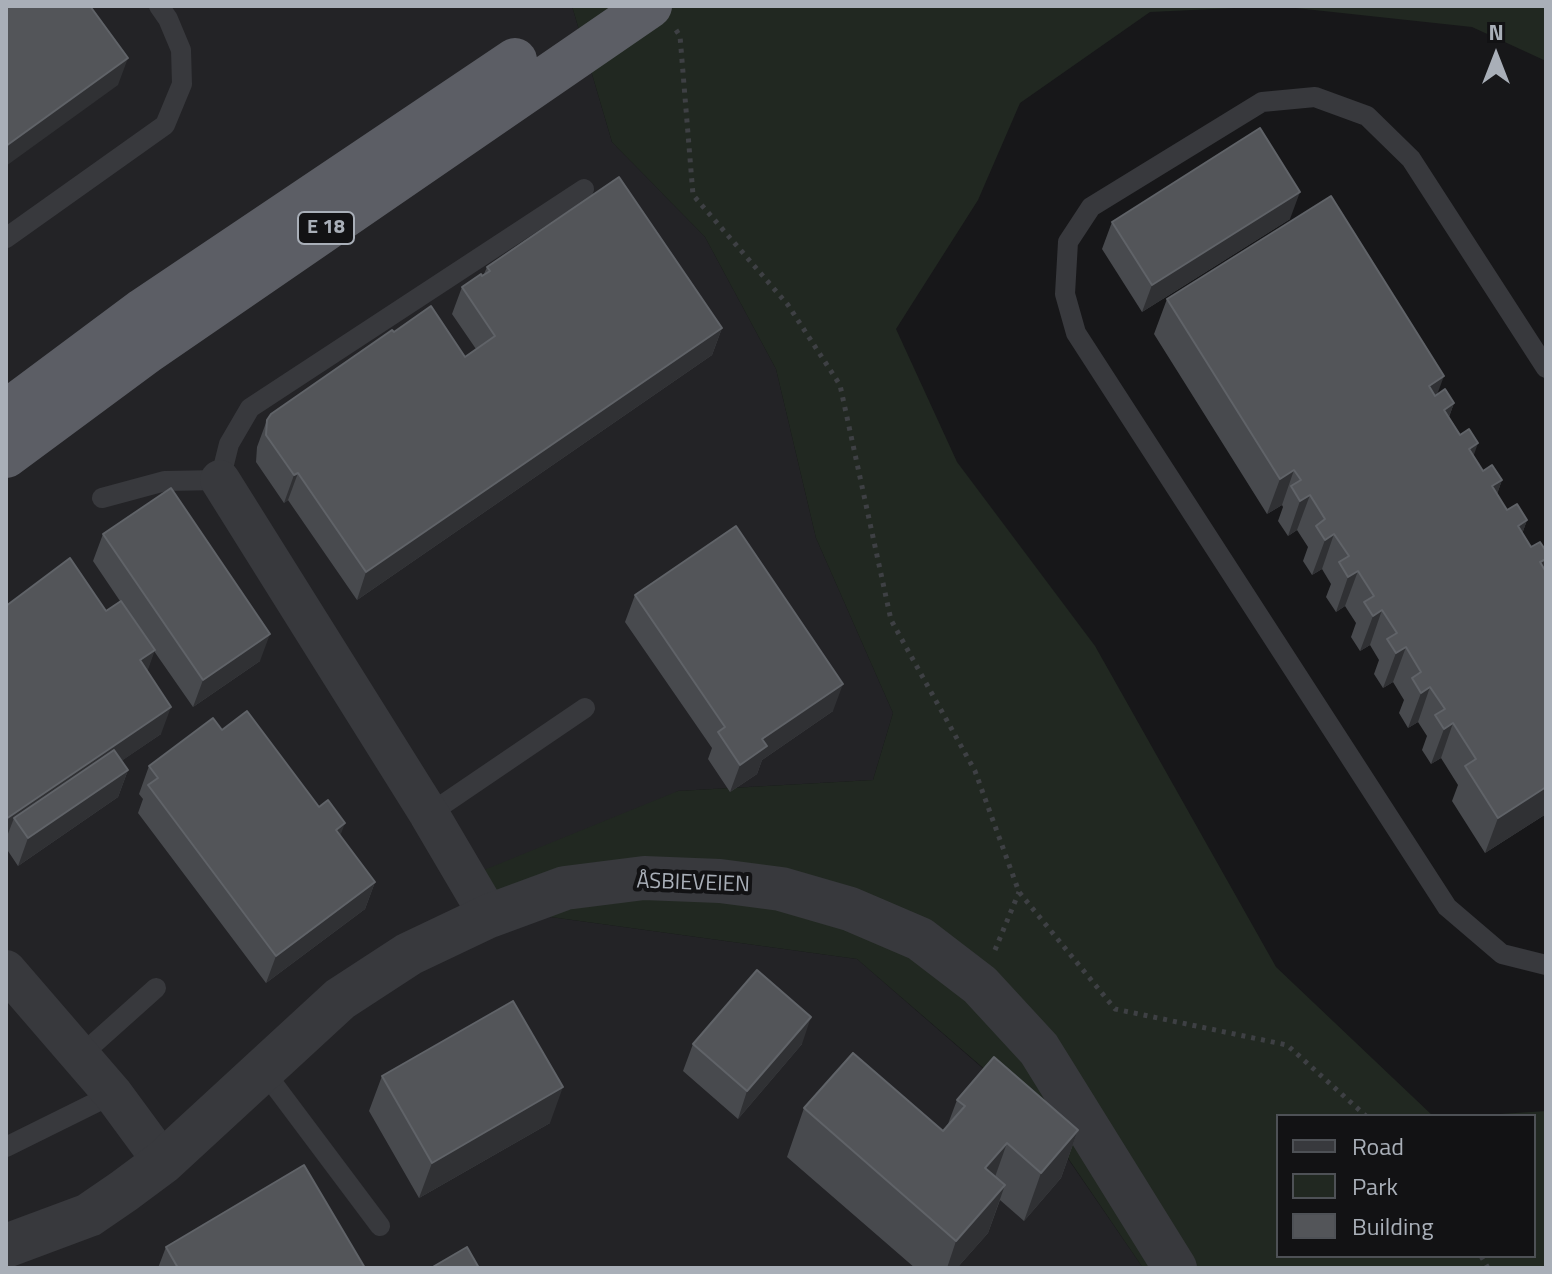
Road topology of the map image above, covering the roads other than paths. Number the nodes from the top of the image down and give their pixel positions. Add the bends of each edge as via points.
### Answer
1 (159, 6) edge
2 (597, 6) edge
3 (650, 6) edge
4 (584, 189) dead end
5 (6, 238) edge
6 (1546, 368) edge
7 (6, 412) edge
8 (6, 456) edge
9 (220, 480) junction
10 (102, 498) dead end
11 (585, 708) dead end
12 (429, 814) junction
13 (489, 916) junction
14 (1546, 965) edge
15 (6, 970) edge
16 (156, 988) dead end
17 (80, 1056) junction
18 (263, 1070) junction
19 (113, 1094) junction
20 (6, 1147) edge
21 (163, 1162) junction
22 (380, 1226) dead end
23 (6, 1246) edge
24 (1175, 1268) edge

1 - 5 lane via 181,50 182,84 165,125
2 - 7 highway, E 18 via 143,310
3 - 8 highway, E 18 via 148,351
4 - 9 lane via 250,408 229,444
6 - 14 lane via 1411,159 1367,116 1315,97 1262,102 1091,207 1068,242 1065,294 1076,333 1447,907 1502,954
9 - 10 lane via 165,481
9 - 12 street
11 - 12 lane
12 - 13 street
13 - 18 street, ÅSBIEVEIEN via 409,954 340,999
13 - 24 street, ÅSBIEVEIEN via 565,888 644,878 720,881 781,889 850,909 920,939 980,985 1039,1049
15 - 17 street
16 - 17 lane
17 - 19 street
18 - 21 street, ÅSBIEVEIEN
18 - 22 lane
19 - 20 lane
19 - 21 street
21 - 23 street, ÅSBIEVEIEN via 89,1215

